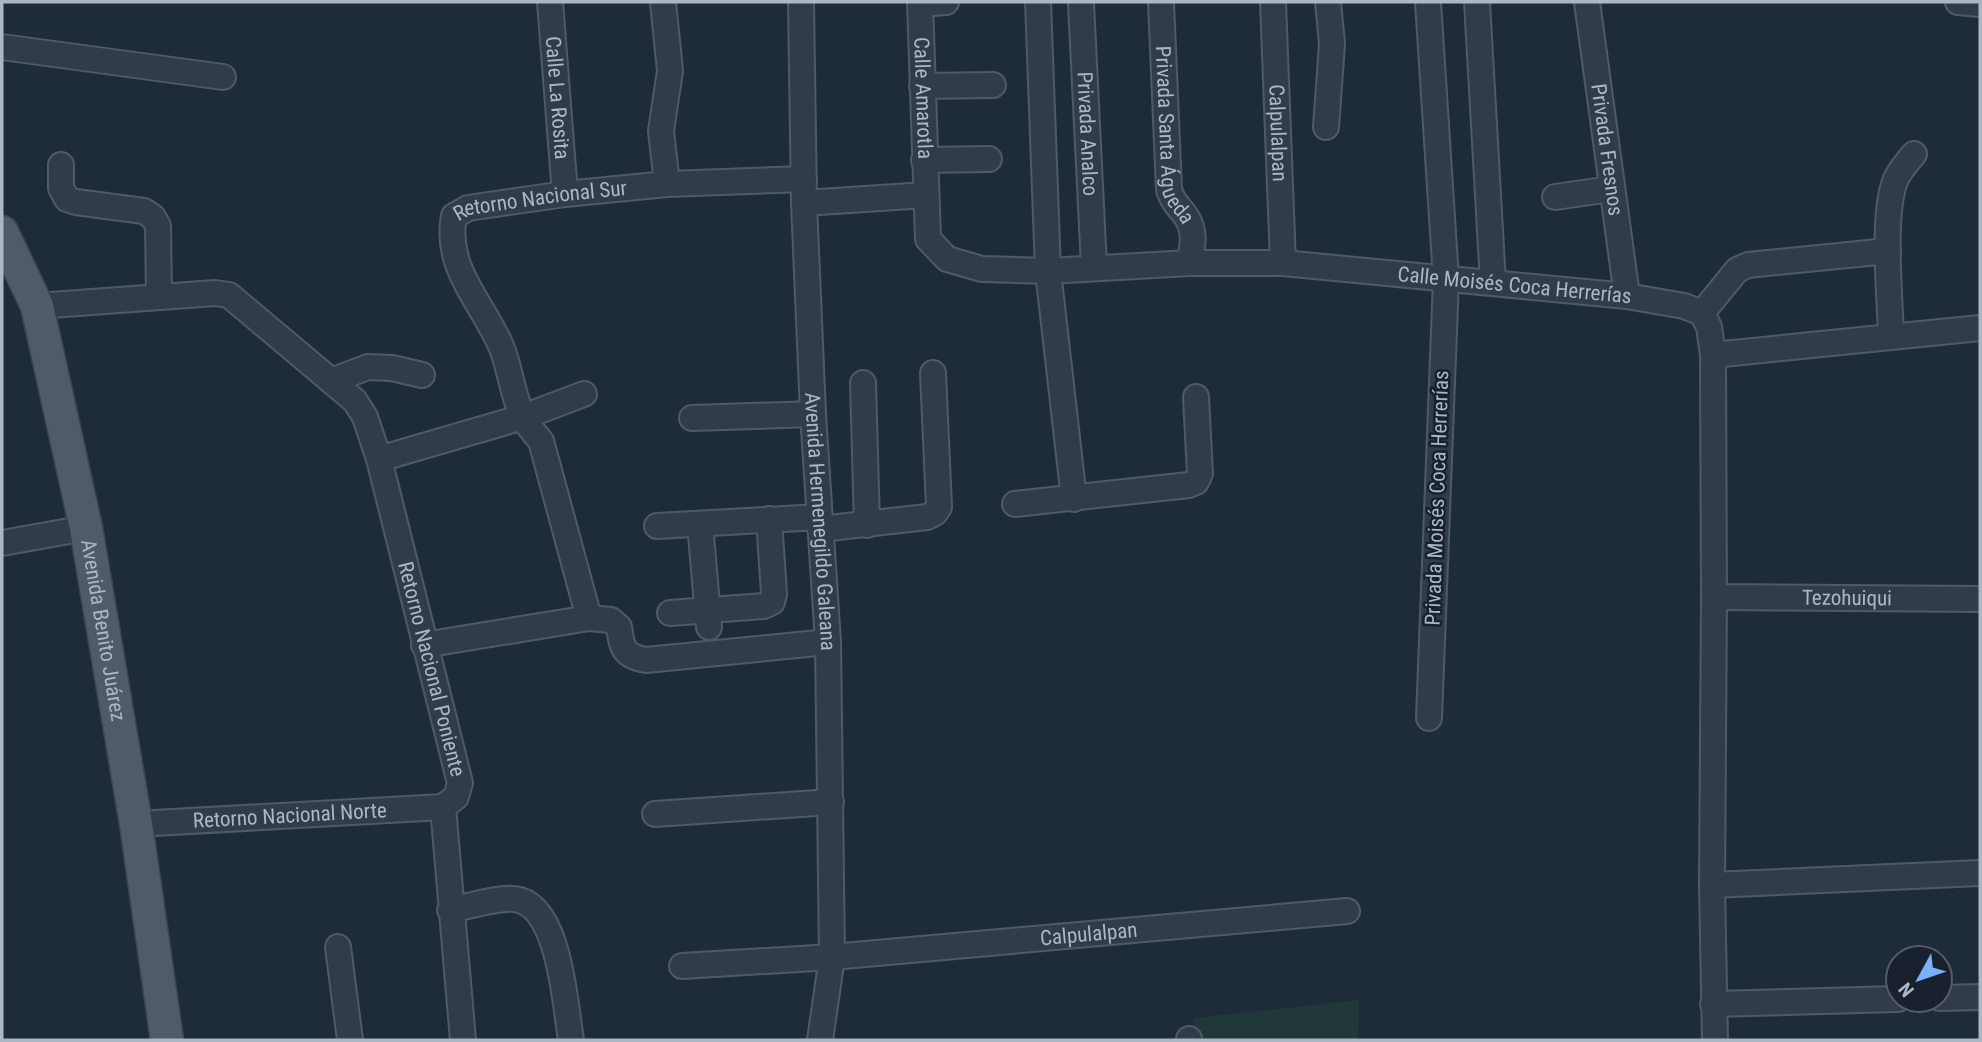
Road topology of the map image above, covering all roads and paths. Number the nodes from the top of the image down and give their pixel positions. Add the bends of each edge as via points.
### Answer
1 (550, 2) edge
2 (663, 2) edge
3 (801, 2) edge
4 (946, 2) edge
5 (1038, 2) edge
6 (1161, 2) edge
7 (1273, 2) edge
8 (1328, 2) edge
9 (1429, 2) edge
10 (1477, 2) edge
11 (1587, 2) edge
12 (1958, 2) edge
13 (920, 3) edge
14 (1082, 3) edge
15 (1980, 4) edge
16 (2, 47) edge
17 (223, 77) dead end
18 (993, 85) dead end
19 (922, 86) junction
20 (1326, 127) dead end
21 (1914, 155) dead end
22 (989, 159) dead end
23 (924, 160) junction
24 (61, 165) dead end
25 (667, 184) junction
26 (1611, 188) junction
27 (804, 191) junction
28 (565, 194) junction
29 (926, 195) junction
30 (1555, 197) dead end
31 (2, 232) edge
32 (1888, 251) junction
33 (1190, 263) junction
34 (1283, 264) junction
35 (1094, 267) junction
36 (1048, 271) junction
37 (1446, 279) junction
38 (1493, 283) junction
39 (1627, 296) junction
40 (159, 297) junction
41 (37, 306) junction
42 (1702, 313) junction
43 (1980, 328) edge
44 (1891, 336) junction
45 (1713, 355) junction
46 (933, 373) dead end
47 (422, 375) dead end
48 (331, 381) junction
49 (863, 383) dead end
50 (584, 394) dead end
51 (1196, 397) dead end
52 (813, 414) junction
53 (523, 417) junction
54 (692, 418) dead end
55 (379, 459) junction
56 (1074, 499) junction
57 (1016, 504) dead end
58 (769, 519) junction
59 (820, 523) junction
60 (700, 524) junction
61 (867, 525) junction
62 (657, 526) dead end
63 (86, 528) junction
64 (2, 543) edge
65 (1714, 597) junction
66 (1980, 599) edge
67 (670, 613) dead end
68 (589, 618) junction
69 (708, 619) junction
70 (828, 642) junction
71 (424, 645) junction
72 (1429, 718) dead end
73 (831, 802) junction
74 (443, 807) junction
75 (655, 814) dead end
76 (136, 824) junction
77 (1980, 873) edge
78 (1712, 885) junction
79 (450, 910) junction
80 (1347, 911) dead end
81 (338, 947) dead end
82 (832, 957) junction
83 (682, 966) dead end
84 (1980, 997) edge
85 (1954, 998) edge
86 (1884, 999) edge
87 (1713, 1004) junction
88 (167, 1040) edge
89 (350, 1040) edge
90 (463, 1040) edge
91 (571, 1040) edge
92 (820, 1040) edge
93 (1715, 1040) edge

1 - 28 street, Calle La Rosita
2 - 25 street via 670,71 662,131
3 - 27 street, Avenida Hermenegildo Galeana
4 - 13 street
5 - 36 street
6 - 33 street, Privada Santa Águeda via 1170,190 1193,232
7 - 34 street, Calpulalpan
8 - 20 street via 1332,44
9 - 37 street, Privada Moisés Coca Herrerías
10 - 38 street
11 - 26 street, Privada Fresnos
12 - 15 street
13 - 19 street, Calle Amarotla
14 - 35 street, Privada Analco
16 - 17 street
18 - 19 street
19 - 23 street, Calle Amarotla
21 - 32 street via 1897,177 1890,199
22 - 23 street
23 - 29 street, Calle Amarotla
24 - 40 street via 66,199 153,216 158,226
25 - 27 street, Retorno Nacional Sur
25 - 28 street, Retorno Nacional Sur
26 - 30 street
26 - 39 street, Privada Fresnos
27 - 29 street
27 - 52 street, Avenida Hermenegildo Galeana
28 - 53 street, Retorno Nacional Sur via 468,208 454,215 451,233 461,273 502,347
29 - 36 street, Calle Moisés Coca Herrerías via 928,239 947,259 982,269
31 - 41 main road, Avenida Benito Juárez
32 - 42 street via 1748,265 1737,271
32 - 44 street
33 - 34 street, Calle Moisés Coca Herrerías
33 - 35 street, Calle Moisés Coca Herrerías
34 - 37 street, Calle Moisés Coca Herrerías
35 - 36 street, Calle Moisés Coca Herrerías
36 - 56 street
37 - 38 street, Calle Moisés Coca Herrerías
37 - 72 street, Privada Moisés Coca Herrerías
38 - 39 street, Calle Moisés Coca Herrerías
39 - 42 street, Calle Moisés Coca Herrerías
40 - 41 street, Retorno Nacional Poniente
40 - 48 street, Retorno Nacional Poniente via 229,295
41 - 63 main road, Avenida Benito Juárez
42 - 45 street
43 - 44 street
44 - 45 street
45 - 65 street
46 - 61 street via 939,507 927,517
47 - 48 street via 368,367
48 - 55 street, Retorno Nacional Poniente via 355,401 365,417
49 - 61 street
50 - 53 street
51 - 56 street via 1200,474 1196,481
52 - 54 street
52 - 59 street, Avenida Hermenegildo Galeana
53 - 55 street
53 - 68 street, Retorno Nacional Sur via 541,441
55 - 71 street, Retorno Nacional Poniente
56 - 57 street
58 - 59 street
58 - 60 street
58 - 69 street via 772,602
59 - 61 street
59 - 70 street, Avenida Hermenegildo Galeana
60 - 62 street
60 - 69 street
63 - 64 street
63 - 76 main road, Avenida Benito Juárez
65 - 66 street, Tezohuiqui
65 - 78 street
67 - 69 street
68 - 70 street via 611,620 619,627 622,646 632,657 646,660
68 - 71 street
70 - 73 street, Avenida Hermenegildo Galeana
71 - 74 street, Retorno Nacional Poniente via 460,783 456,797
73 - 75 street
73 - 82 street, Avenida Hermenegildo Galeana
74 - 76 street, Retorno Nacional Norte
74 - 79 street, Retorno Nacional Poniente
76 - 88 main road, Avenida Benito Juárez
77 - 78 street
78 - 87 street
79 - 90 street, Retorno Nacional Poniente
79 - 91 street via 513,898 528,903 554,942
80 - 82 street, Calpulalpan
81 - 89 street
82 - 83 street, Calpulalpan
82 - 92 street, Avenida Hermenegildo Galeana
84 - 85 street
86 - 87 street
87 - 93 street

